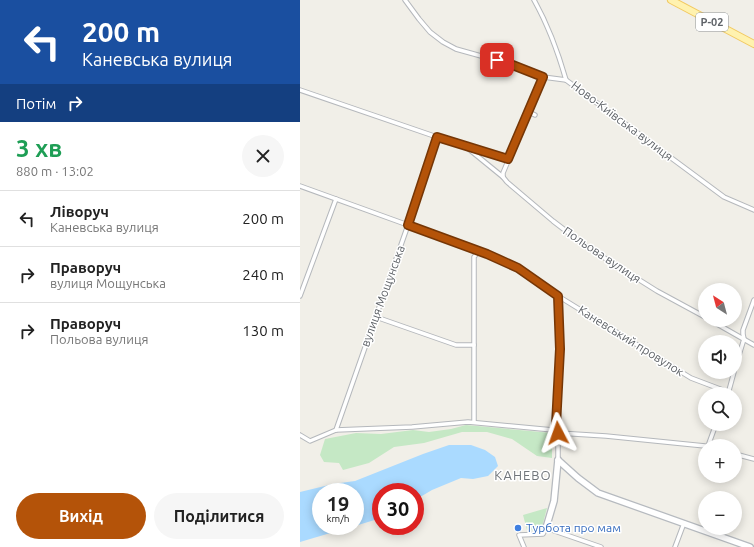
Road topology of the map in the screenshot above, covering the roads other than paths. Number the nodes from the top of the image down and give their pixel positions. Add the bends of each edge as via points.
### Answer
1 (405, 0) edge
2 (534, 0) edge
3 (671, 0) edge
4 (754, 44) edge
5 (543, 77) junction
6 (566, 80) junction
7 (300, 90) edge
8 (529, 112) junction
9 (535, 115) dead end
10 (437, 137) junction
11 (463, 145) junction
12 (508, 159) junction
13 (503, 177) junction
14 (300, 186) edge
15 (336, 199) junction
16 (754, 210) edge
17 (408, 225) junction
18 (479, 251) junction
19 (300, 296) edge
20 (558, 296) junction
21 (754, 300) edge
22 (698, 314) edge
23 (376, 317) junction
24 (723, 327) edge
25 (744, 339) junction
26 (474, 345) junction
27 (742, 345) edge
28 (754, 345) edge
29 (713, 387) edge
30 (474, 422) junction
31 (336, 430) junction
32 (558, 433) junction
33 (300, 435) edge
34 (698, 445) edge
35 (742, 456) edge
36 (754, 459) edge
37 (558, 460) junction
38 (684, 523) junction
39 (546, 528) junction
40 (524, 547) edge
41 (601, 547) edge
42 (675, 547) edge
43 (750, 547) edge

1 - 5 street, Ново-Київська вулиця via 426,28 443,42 456,49 510,64
2 - 6 street via 558,52
3 - 4 main road, Р-02
5 - 6 street, Ново-Київська вулиця
5 - 8 street
6 - 16 street, Ново-Київська вулиця via 724,197
7 - 10 street
8 - 9 street
8 - 12 street
10 - 11 street
10 - 17 street, вулиця Мощунська
11 - 12 street
11 - 13 street, Польова вулиця
12 - 13 street
13 - 22 street, Польова вулиця via 587,248
14 - 15 street, Каневський провулок
15 - 17 street, Каневський провулок
15 - 19 street
17 - 18 street, Каневський провулок
17 - 23 street, вулиця Мощунська
18 - 20 street, Каневський провулок via 518,268
18 - 26 street via 474,257
20 - 29 street, Каневський провулок via 691,378
20 - 32 street
21 - 25 street via 743,330
23 - 26 street via 456,345
23 - 31 street, вулиця Мощунська
24 - 25 street
25 - 27 street
25 - 28 street
26 - 30 street
30 - 31 street
30 - 32 street via 553,430
31 - 33 street via 310,441
32 - 34 street
32 - 37 street
35 - 36 street
37 - 38 street via 598,493
37 - 39 street via 554,501
38 - 42 street
38 - 43 street
39 - 40 street via 543,534 519,535
39 - 41 street

